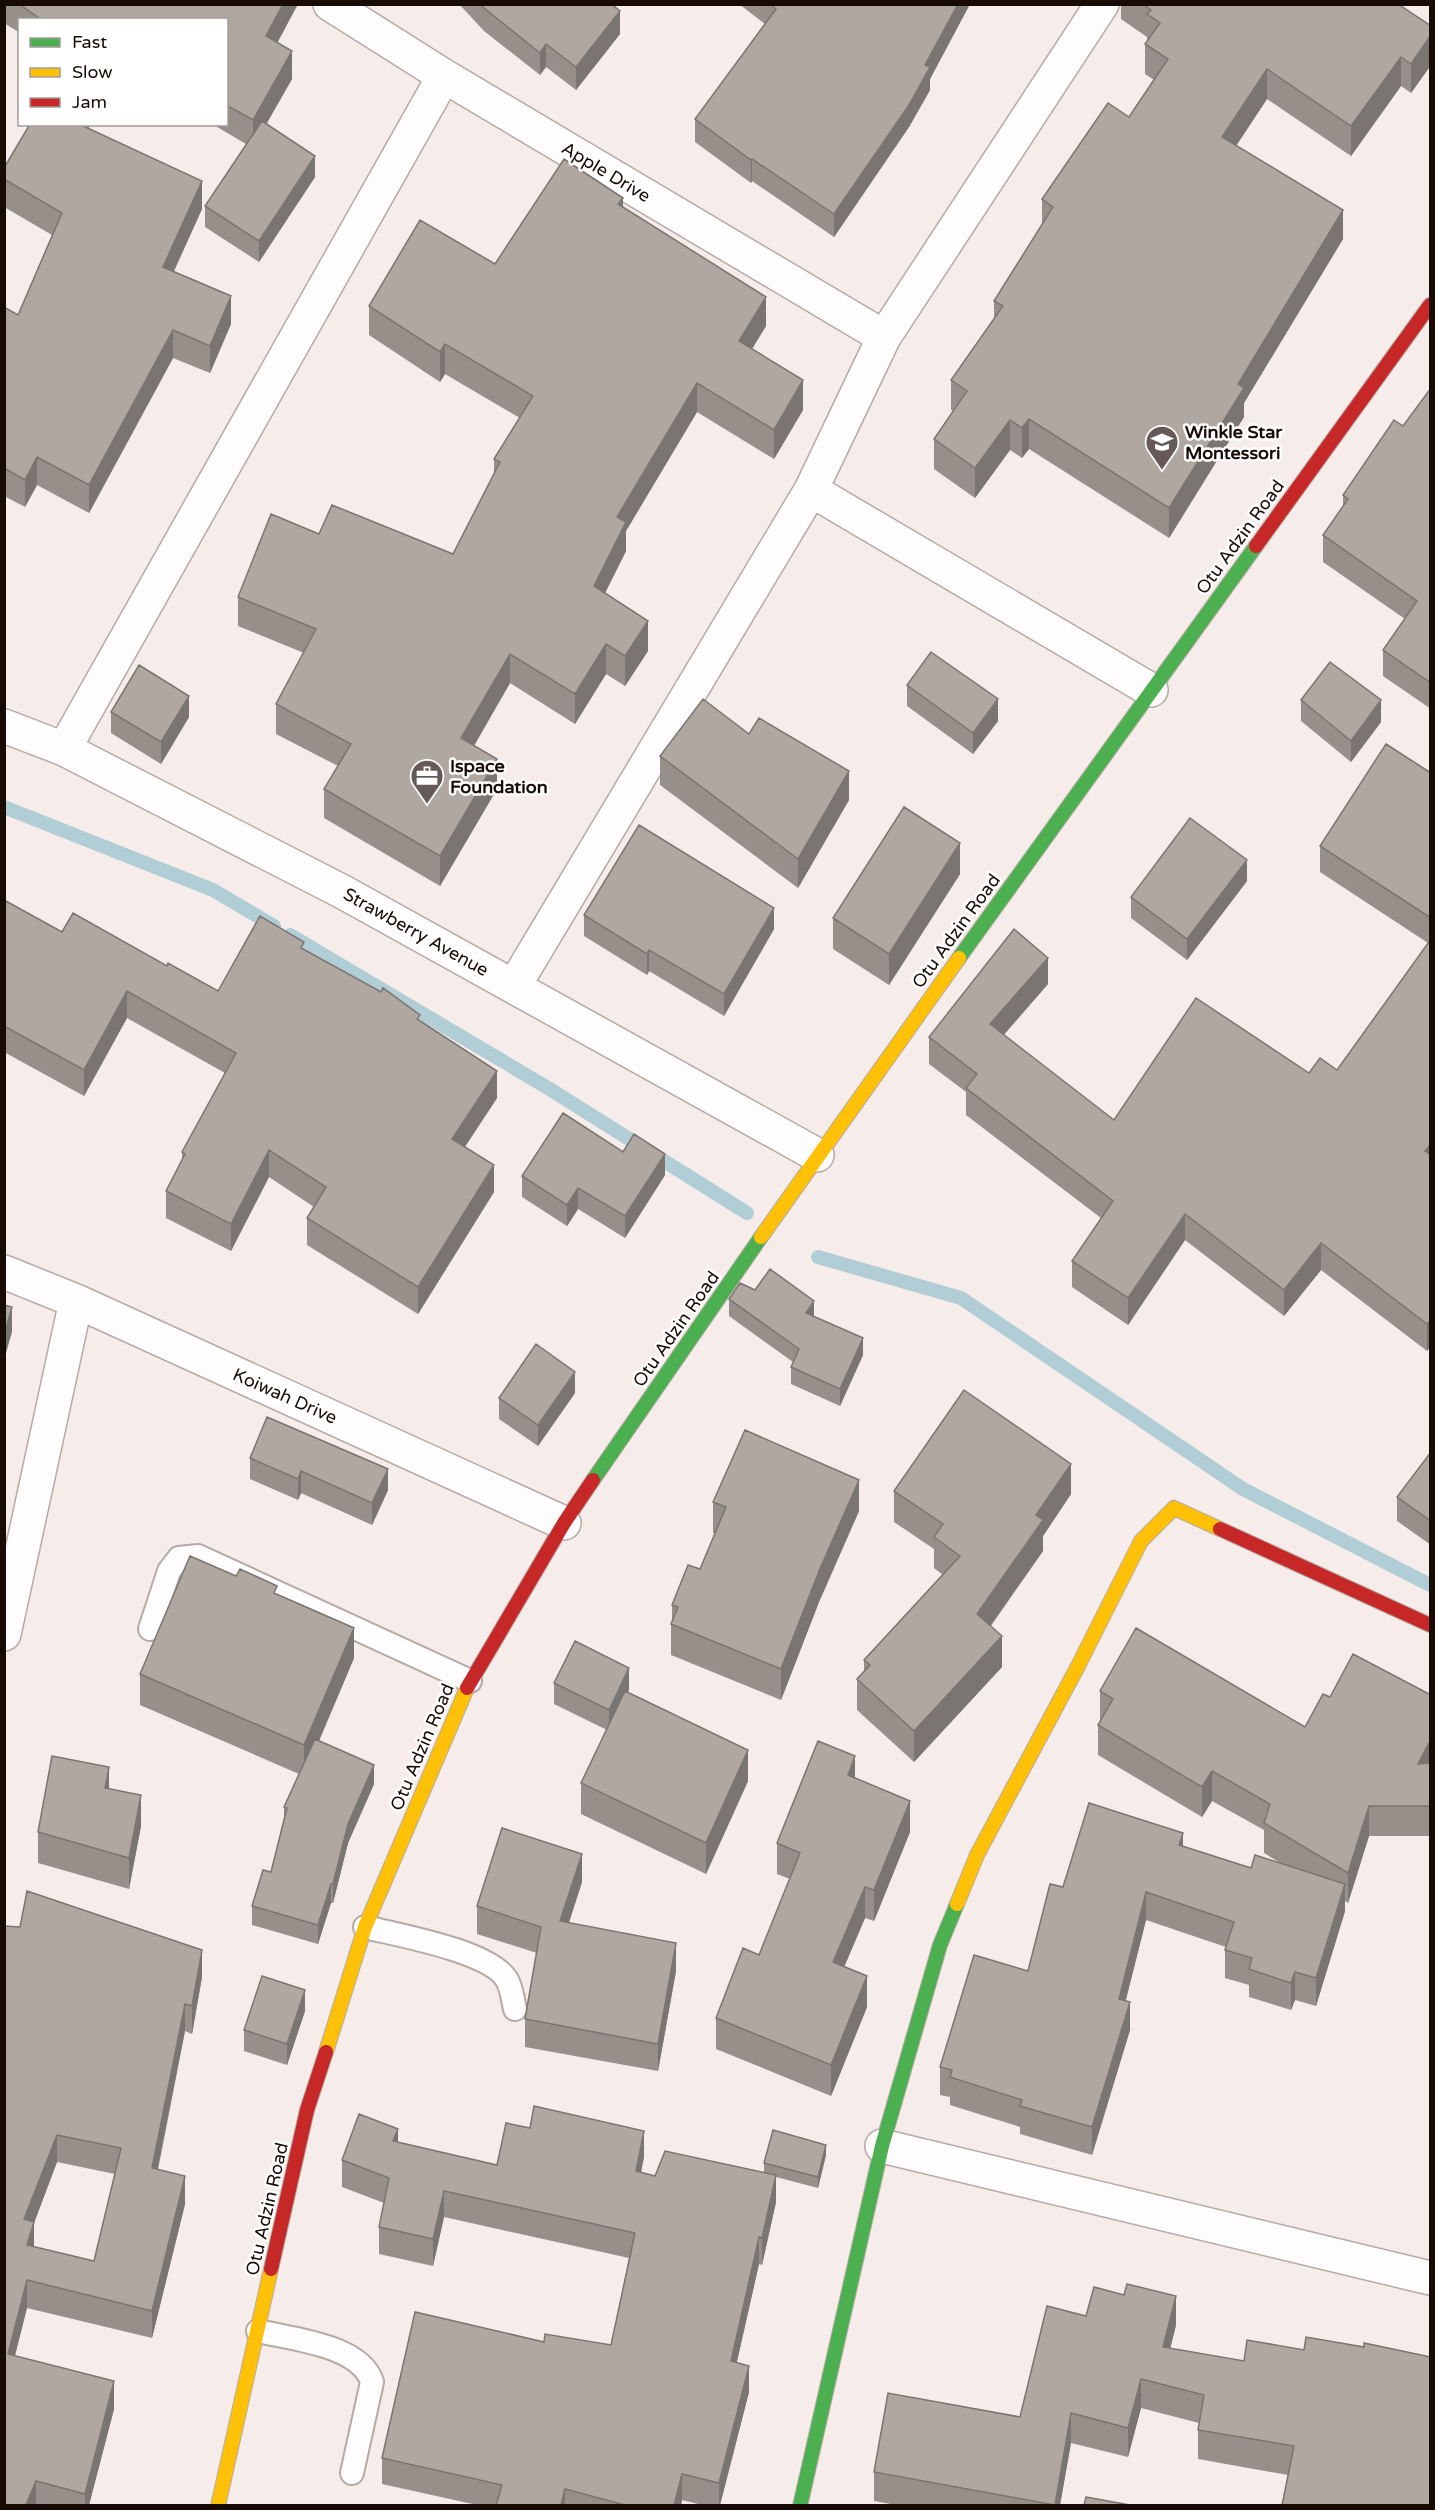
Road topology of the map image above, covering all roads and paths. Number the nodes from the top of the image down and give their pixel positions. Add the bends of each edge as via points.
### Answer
1 (330, 4) edge
2 (1102, 4) edge
3 (444, 76) junction
4 (1431, 305) edge
5 (884, 338) junction
6 (811, 490) junction
7 (1151, 690) junction
8 (4, 726) edge
9 (64, 749) junction
10 (514, 986) junction
11 (817, 1155) junction
12 (4, 1272) edge
13 (76, 1301) junction
14 (564, 1523) junction
15 (1431, 1625) edge
16 (150, 1629) dead end
17 (4, 1634) edge
18 (470, 1681) junction
19 (365, 1927) junction
20 (515, 2009) dead end
21 (882, 2146) junction
22 (1431, 2278) edge
23 (258, 2331) junction
24 (352, 2473) dead end
25 (218, 2505) edge
26 (800, 2505) edge

1 - 3 street, Apple Drive
2 - 5 street
3 - 5 street, Apple Drive
3 - 9 street
4 - 7 street, Otu Adzin Road
5 - 6 street
6 - 7 street
6 - 10 street
7 - 11 street, Otu Adzin Road
8 - 9 street, Strawberry Avenue
9 - 10 street, Strawberry Avenue via 343,892
10 - 11 street, Strawberry Avenue
11 - 14 street, Otu Adzin Road
12 - 13 street, Koiwah Drive
13 - 14 street, Koiwah Drive
13 - 17 street
14 - 18 street, Otu Adzin Road
15 - 21 street via 1174,1508 1141,1541 977,1855 940,1945
16 - 18 lane via 169,1570 179,1558 198,1556
18 - 19 street, Otu Adzin Road
19 - 20 lane via 465,1953 493,1965 508,1981
19 - 23 street, Otu Adzin Road via 307,2110
21 - 22 street
21 - 26 street
23 - 24 lane via 342,2352 368,2371 372,2382
23 - 25 street, Otu Adzin Road

